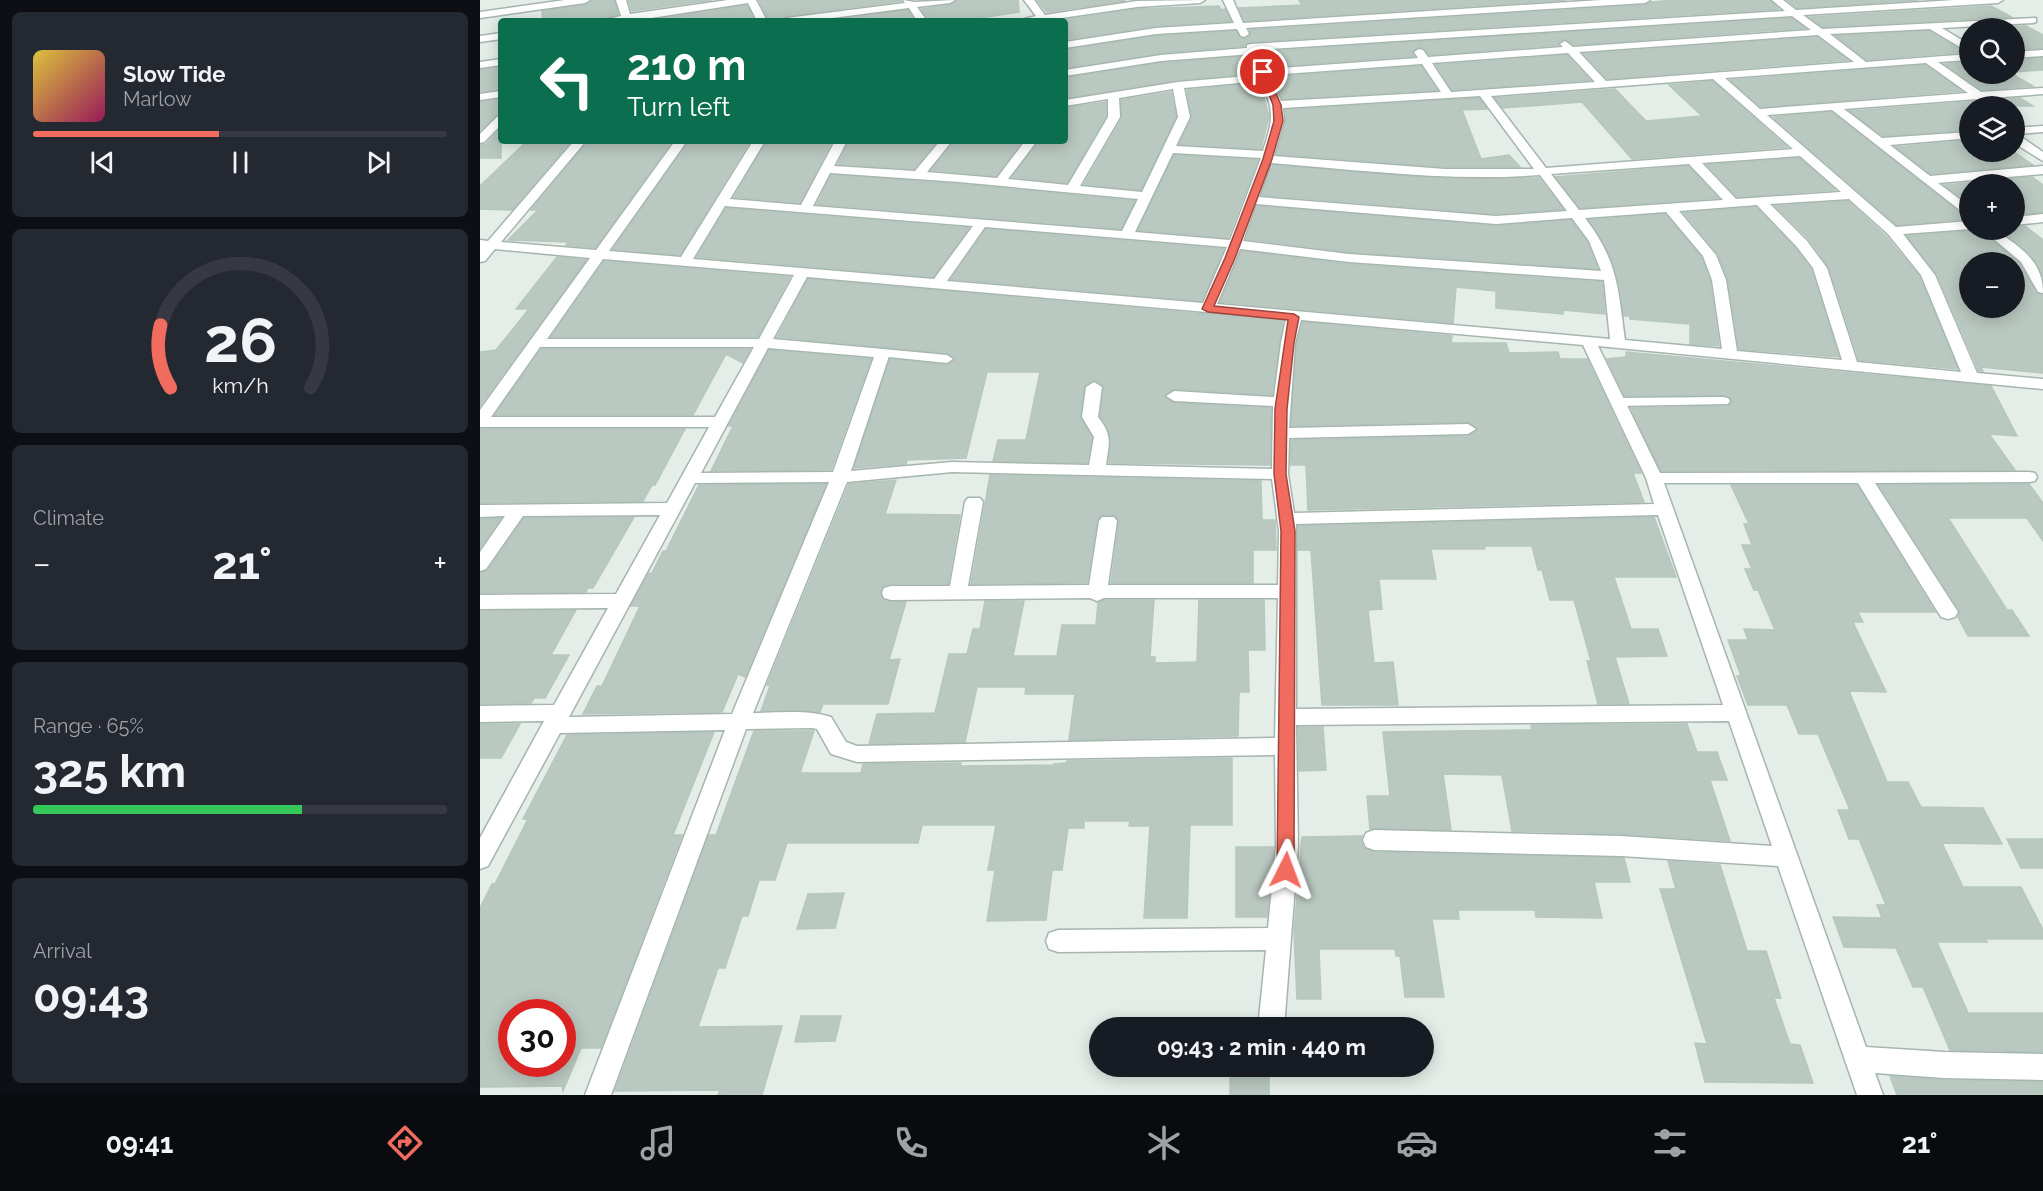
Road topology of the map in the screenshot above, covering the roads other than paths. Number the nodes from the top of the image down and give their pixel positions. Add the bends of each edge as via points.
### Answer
1 (585, 0) edge
2 (621, 0) edge
3 (749, 0) edge
4 (950, 0) edge
5 (1029, 0) edge
6 (1200, 0) edge
7 (1228, 0) edge
8 (1645, 0) edge
9 (1777, 0) edge
10 (1892, 0) edge
11 (910, 2) edge
12 (1135, 2) edge
13 (1527, 4) edge
14 (2004, 4) edge
15 (1902, 6) junction
16 (1390, 12) junction
17 (1794, 12) junction
18 (499, 13) junction
19 (480, 15) edge
20 (500, 18) edge
21 (626, 18) edge
22 (632, 18) edge
23 (760, 18) edge
24 (802, 18) edge
25 (920, 18) edge
26 (1042, 18) joint
27 (2033, 20) junction
28 (1240, 25) junction
29 (1933, 26) junction
30 (2043, 26) edge
31 (1549, 28) junction
32 (1820, 32) junction
33 (498, 36) edge
34 (1408, 37) junction
35 (480, 39) edge
36 (1959, 43) edge
37 (1068, 45) edge
38 (1252, 49) junction
39 (1571, 50) junction
40 (2043, 53) edge
41 (2025, 54) edge
42 (1959, 58) edge
43 (1425, 60) junction
44 (1928, 60) junction
45 (498, 62) edge
46 (1863, 64) junction
47 (480, 65) edge
48 (1264, 75) junction
49 (1715, 75) junction
50 (1603, 84) junction
51 (1178, 85) junction
52 (1072, 86) edge
53 (2043, 92) edge
54 (1483, 93) junction
55 (498, 94) edge
56 (1113, 94) junction
57 (1448, 95) junction
58 (1979, 96) joint
59 (480, 97) edge
60 (1959, 98) edge
61 (1277, 105) junction
62 (1835, 107) junction
63 (1758, 112) junction
64 (498, 122) edge
65 (2043, 129) edge
66 (2025, 130) edge
67 (1959, 136) edge
68 (480, 140) edge
69 (1880, 142) junction
70 (577, 144) edge
71 (679, 144) edge
72 (757, 144) edge
73 (840, 144) edge
74 (944, 144) edge
75 (1029, 144) edge
76 (2025, 145) edge
77 (1170, 149) junction
78 (1805, 152) junction
79 (1268, 157) junction
80 (2043, 158) edge
81 (1693, 161) junction
82 (827, 169) junction
83 (2043, 170) edge
84 (1545, 172) junction
85 (918, 176) junction
86 (1927, 180) junction
87 (1000, 182) junction
88 (1072, 189) junction
89 (1852, 195) junction
90 (1146, 196) junction
91 (1252, 200) junction
92 (1760, 201) junction
93 (721, 202) junction
94 (1733, 203) junction
95 (1959, 205) edge
96 (1670, 208) junction
97 (805, 209) junction
98 (1578, 216) junction
99 (2043, 218) edge
100 (2025, 220) edge
101 (982, 223) junction
102 (1959, 226) edge
103 (1893, 231) junction
104 (1127, 235) junction
105 (2001, 240) edge
106 (1235, 244) junction
107 (486, 245) edge
108 (598, 256) junction
109 (480, 258) edge
110 (2026, 260) junction
111 (2043, 261) edge
112 (684, 263) junction
113 (802, 273) junction
114 (1610, 276) junction
115 (938, 284) junction
116 (2043, 289) edge
117 (1208, 309) junction
118 (1294, 317) junction
119 (1589, 342) junction
120 (537, 343) junction
121 (762, 344) junction
122 (1618, 345) junction
123 (884, 353) junction
124 (1730, 355) junction
125 (947, 359) dead end
126 (1851, 366) junction
127 (1971, 377) junction
128 (2043, 384) edge
129 (1094, 387) dead end
130 (1174, 396) dead end
131 (1722, 401) dead end
132 (1281, 402) junction
133 (1617, 402) junction
134 (480, 421) edge
135 (718, 422) junction
136 (1468, 429) dead end
137 (1280, 433) junction
138 (1096, 469) junction
139 (1280, 474) junction
140 (840, 477) junction
141 (2029, 477) dead end
142 (688, 478) junction
143 (1654, 478) junction
144 (1864, 478) junction
145 (974, 502) dead end
146 (671, 509) junction
147 (1665, 510) junction
148 (480, 511) edge
149 (518, 511) junction
150 (1286, 519) junction
151 (1108, 521) dead end
152 (480, 565) edge
153 (1287, 591) junction
154 (891, 592) dead end
155 (958, 592) junction
156 (1096, 594) junction
157 (480, 602) edge
158 (620, 602) junction
159 (1948, 612) dead end
160 (1738, 713) junction
161 (480, 714) edge
162 (1286, 717) junction
163 (556, 719) junction
164 (739, 721) junction
165 (1285, 746) junction
166 (1374, 840) dead end
167 (483, 847) edge
168 (1786, 857) junction
169 (1279, 939) junction
170 (1058, 940) dead end
171 (1271, 1017) edge
172 (1857, 1059) junction
173 (2043, 1067) edge
174 (597, 1095) edge
175 (1870, 1095) edge

1 - 18 street
2 - 21 street
3 - 22 street
3 - 23 street
4 - 11 street
5 - 26 street
6 - 12 street
7 - 28 street
8 - 13 street
9 - 17 street
10 - 15 street
11 - 24 street
11 - 25 street
12 - 26 street
13 - 16 street
13 - 31 street
14 - 15 street
14 - 27 street
15 - 17 street
15 - 29 street
16 - 28 street
16 - 34 street
17 - 31 street
17 - 32 street
18 - 19 street
18 - 20 street
27 - 29 street
27 - 30 street
28 - 37 street via 1156,31
28 - 38 street
29 - 32 street
29 - 36 street
31 - 34 street
31 - 39 street
32 - 39 street
32 - 46 street
33 - 35 street
34 - 38 street
34 - 43 street
38 - 48 street
38 - 52 street via 1161,58
39 - 43 street
39 - 50 street
40 - 41 street
42 - 44 street
43 - 48 street
43 - 57 street
44 - 46 street
44 - 58 street
45 - 47 street
46 - 49 street
48 - 51 street
48 - 61 street
49 - 50 street
49 - 63 street
50 - 54 street
51 - 56 street
51 - 77 street via 1184,117
52 - 56 street
53 - 58 street
54 - 57 street
54 - 84 street
55 - 59 street
56 - 88 street via 1114,117
57 - 61 street
60 - 62 street
61 - 79 street via 1278,121
62 - 63 street
62 - 69 street
63 - 78 street
64 - 68 street
65 - 66 street
67 - 69 street
69 - 86 street
70 - 107 street
71 - 108 street
72 - 93 street
73 - 82 street
74 - 85 street
75 - 87 street
76 - 80 street
77 - 79 street
77 - 90 street
78 - 81 street
78 - 89 street
79 - 84 street via 1479,174
79 - 91 street
81 - 84 street
81 - 94 street
82 - 85 street
82 - 97 street
83 - 86 street
84 - 98 street
85 - 87 street
86 - 95 street
87 - 88 street
88 - 90 street
89 - 92 street
89 - 103 street
90 - 104 street
91 - 98 street via 1496,220
91 - 106 street
92 - 94 street
92 - 126 street via 1820,268
93 - 97 street
93 - 112 street
94 - 96 street
96 - 98 street
96 - 124 street via 1709,255 1719,280
97 - 101 street
98 - 114 street via 1595,240
99 - 100 street
101 - 104 street
101 - 115 street
102 - 103 street
103 - 127 street via 1928,275
104 - 106 street
105 - 110 street
106 - 114 street via 1349,258
106 - 117 street
107 - 108 street
107 - 109 street
108 - 112 street
108 - 120 street
110 - 111 street
110 - 116 street
112 - 113 street
113 - 115 street
113 - 121 street
114 - 122 street
115 - 117 street
117 - 118 street
118 - 119 street
118 - 132 street
119 - 122 street
119 - 133 street
120 - 121 street
120 - 134 street
121 - 123 street
121 - 135 street
122 - 124 street
123 - 125 lane
123 - 140 street
124 - 126 street
126 - 127 street
127 - 128 street
129 - 138 street via 1090,417 1102,437
130 - 132 street
131 - 133 lane
132 - 137 street
133 - 143 street
134 - 135 street
135 - 142 street
136 - 137 street
137 - 139 street
138 - 139 street
138 - 140 street via 952,467
139 - 150 street
140 - 142 street
140 - 164 street
141 - 144 street
142 - 146 street
143 - 144 street
143 - 147 street
144 - 159 street
145 - 155 street
146 - 149 street
146 - 158 street
147 - 150 street
147 - 160 street
148 - 149 street
149 - 152 street
150 - 153 street
151 - 156 street
153 - 156 street
153 - 162 street
154 - 155 street
155 - 156 street
157 - 158 street
158 - 163 street
160 - 162 street
160 - 168 street
161 - 163 street
162 - 165 street
163 - 164 street
163 - 167 street
164 - 165 street via 819,721 828,728 837,748 857,754
164 - 174 street
165 - 169 street via 1287,846
166 - 168 street via 1622,846
168 - 172 street
169 - 170 street
169 - 171 street
172 - 173 street
172 - 175 street

